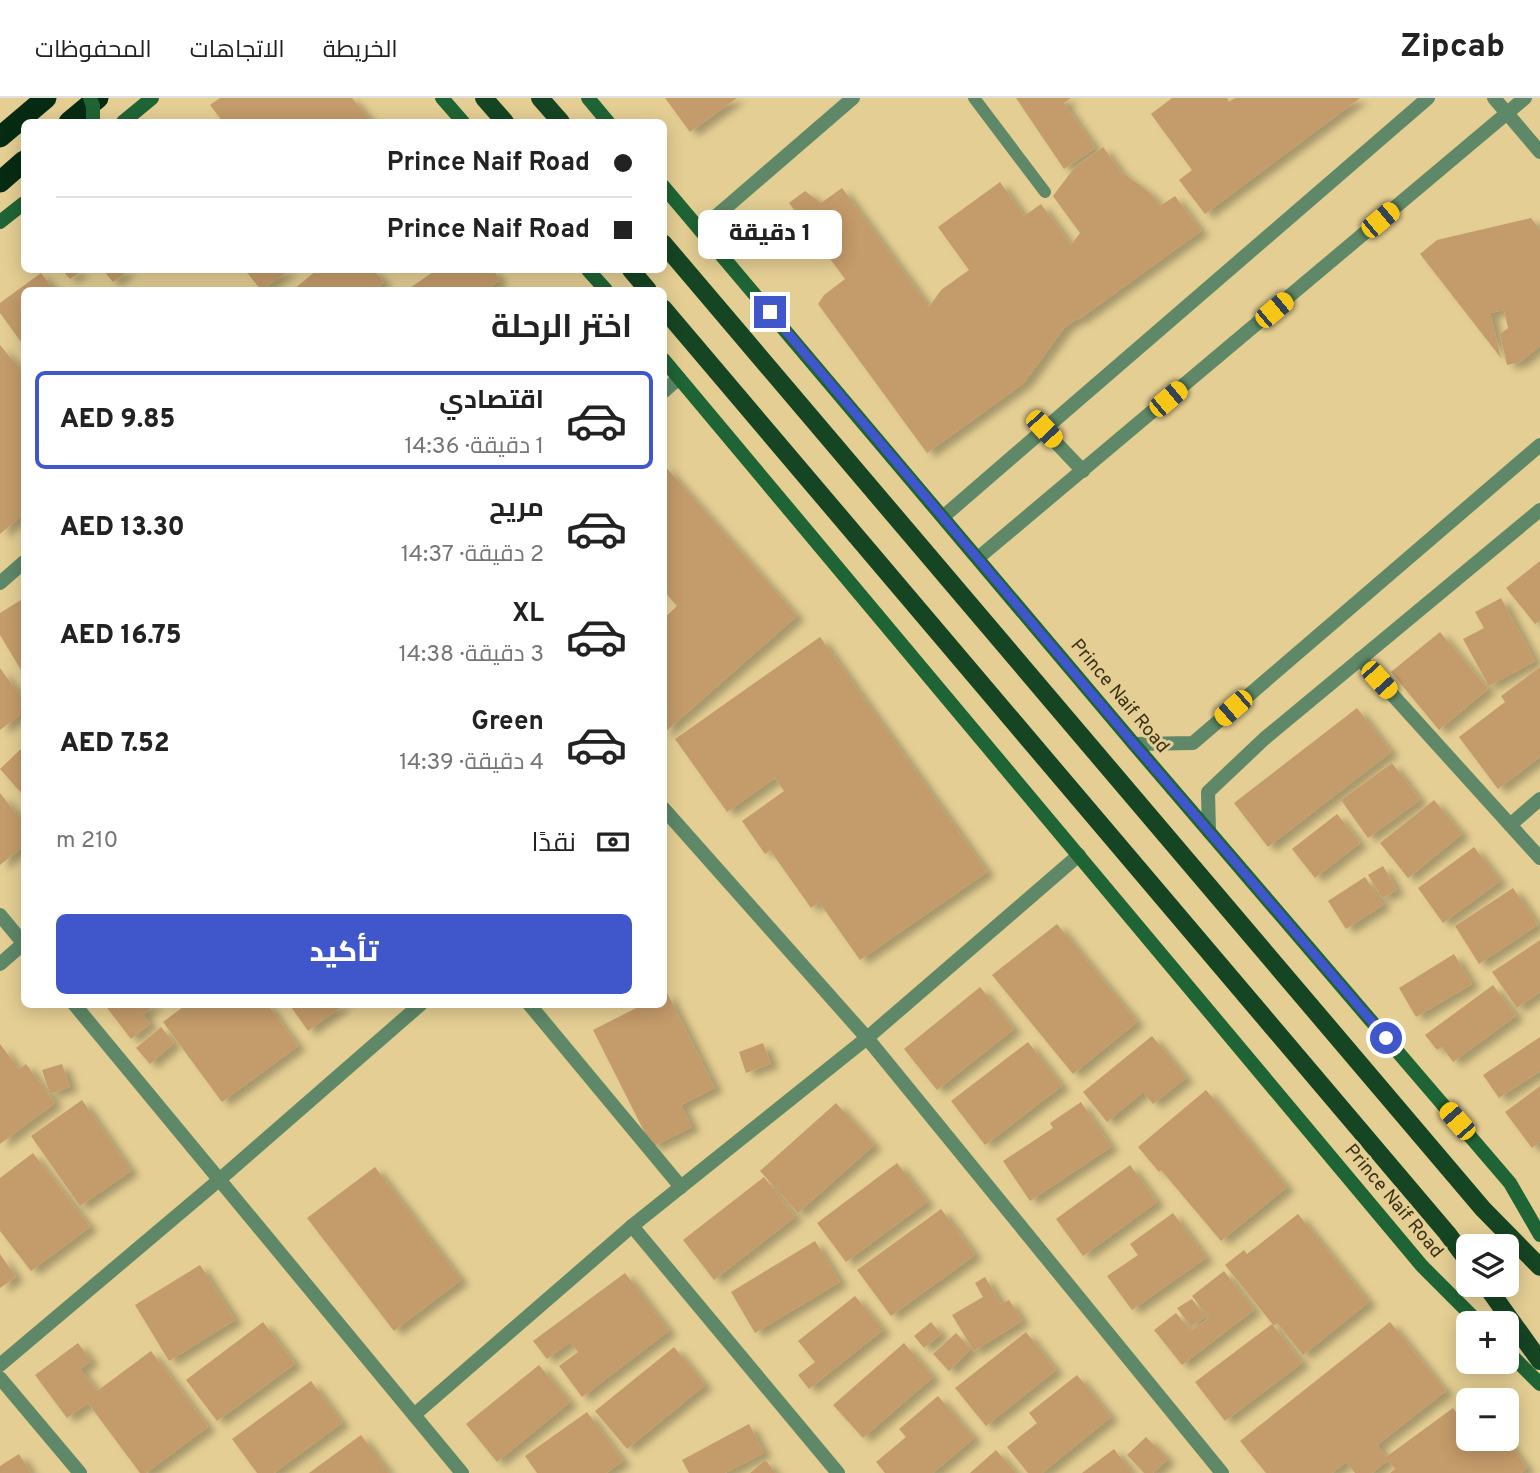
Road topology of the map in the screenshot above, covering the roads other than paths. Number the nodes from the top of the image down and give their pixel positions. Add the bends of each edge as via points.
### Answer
1 (46, 98) edge
2 (90, 98) edge
3 (98, 98) edge
4 (152, 98) edge
5 (442, 98) edge
6 (484, 98) edge
7 (540, 98) edge
8 (853, 98) edge
9 (974, 98) edge
10 (1428, 98) edge
11 (1494, 98) edge
12 (1525, 98) edge
13 (594, 102) edge
14 (1508, 113) junction
15 (73, 119) edge
16 (92, 119) edge
17 (127, 119) edge
18 (460, 119) edge
19 (502, 119) edge
20 (558, 119) edge
21 (606, 119) edge
22 (0, 136) edge
23 (1540, 152) edge
24 (21, 164) edge
25 (0, 182) edge
26 (667, 191) edge
27 (1045, 192) dead end
28 (21, 205) edge
29 (0, 222) edge
30 (701, 230) junction
31 (667, 248) edge
32 (592, 273) edge
33 (634, 273) edge
34 (603, 287) edge
35 (646, 287) edge
36 (667, 313) edge
37 (667, 364) edge
38 (679, 378) junction
39 (667, 388) edge
40 (1044, 429) junction
41 (1540, 445) edge
42 (1083, 471) junction
43 (1540, 510) edge
44 (944, 516) junction
45 (978, 558) junction
46 (21, 565) edge
47 (0, 583) edge
48 (1360, 659) junction
49 (1134, 744) junction
50 (1540, 799) edge
51 (667, 813) edge
52 (1510, 825) junction
53 (1209, 832) junction
54 (1079, 855) junction
55 (1540, 858) edge
56 (0, 915) edge
57 (21, 940) edge
58 (21, 946) edge
59 (0, 964) edge
60 (77, 1008) edge
61 (416, 1008) edge
62 (532, 1008) edge
63 (867, 1038) junction
64 (219, 1180) junction
65 (681, 1187) junction
66 (632, 1226) junction
67 (1540, 1235) edge
68 (1456, 1245) edge
69 (1540, 1268) edge
70 (1494, 1297) edge
71 (1467, 1311) edge
72 (1540, 1361) edge
73 (1519, 1363) edge
74 (0, 1365) edge
75 (0, 1378) edge
76 (1540, 1384) edge
77 (414, 1415) junction
78 (80, 1473) edge
79 (462, 1473) edge
80 (838, 1473) edge
81 (1222, 1473) edge

1 - 22 highway
2 - 16 main road, bridge
3 - 15 highway
4 - 17 main road
5 - 18 main road
6 - 19 main road
7 - 20 main road
8 - 30 street
9 - 27 lane
10 - 40 street
11 - 14 street
12 - 14 street
13 - 21 main road
14 - 23 street
14 - 42 street
24 - 25 highway
26 - 30 main road, Prince Naif Road
28 - 29 main road
30 - 44 main road, Prince Naif Road
31 - 69 main road via 1483,1209
32 - 34 main road
33 - 35 main road
36 - 68 main road, Prince Naif Road
37 - 38 main road, Prince Naif Road
38 - 39 street
38 - 54 main road, Prince Naif Road
40 - 42 street
40 - 44 street
41 - 49 street via 1192,743
42 - 45 street
43 - 48 street
44 - 45 main road, Prince Naif Road
45 - 49 main road, Prince Naif Road
46 - 47 street
48 - 52 street
48 - 53 street via 1209,792
49 - 53 main road, Prince Naif Road
50 - 52 street
51 - 63 street
52 - 55 street
53 - 67 main road, Prince Naif Road via 1510,1183
54 - 63 street
54 - 71 main road, Prince Naif Road via 1422,1266
56 - 57 street
58 - 59 street
60 - 64 street
61 - 64 street
62 - 65 street
63 - 65 street
63 - 81 street
64 - 74 street
64 - 77 street
65 - 66 street
66 - 77 street
66 - 80 street
70 - 72 main road
73 - 76 main road
75 - 78 street
77 - 79 street

